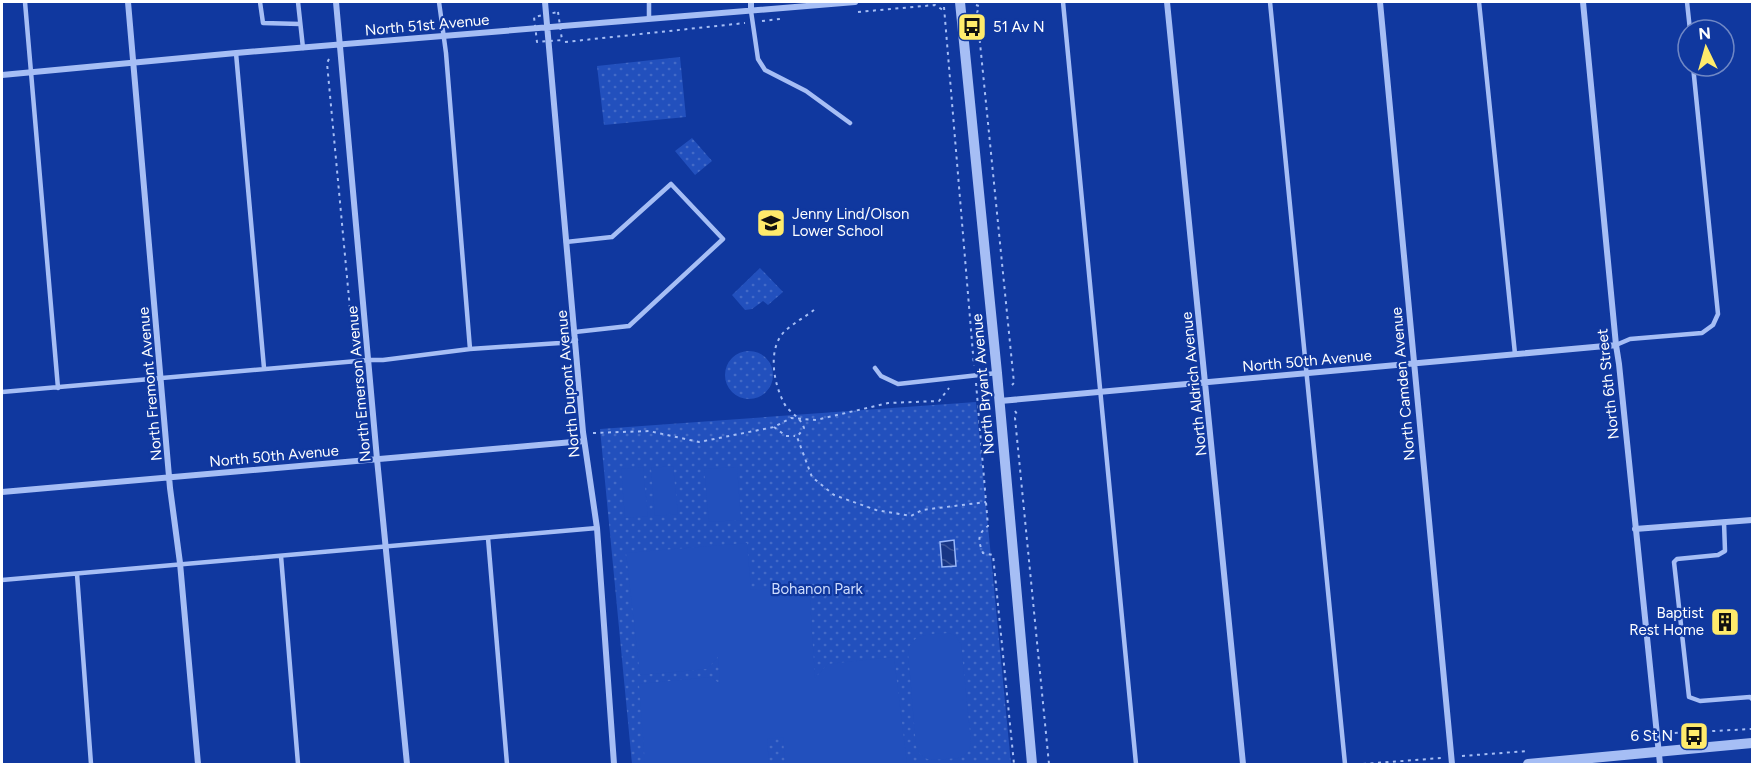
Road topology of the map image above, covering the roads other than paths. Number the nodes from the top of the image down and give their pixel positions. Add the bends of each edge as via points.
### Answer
1 (25, 2) edge
2 (128, 2) edge
3 (260, 2) edge
4 (298, 2) edge
5 (336, 2) edge
6 (439, 2) edge
7 (545, 2) edge
8 (649, 2) edge
9 (751, 2) edge
10 (855, 2) edge
11 (960, 2) edge
12 (1063, 2) edge
13 (1167, 2) edge
14 (1270, 2) edge
15 (1380, 2) edge
16 (1479, 2) edge
17 (1583, 2) edge
18 (1687, 2) edge
19 (751, 10) junction
20 (1689, 18) edge
21 (649, 20) junction
22 (300, 24) junction
23 (547, 28) junction
24 (442, 36) junction
25 (339, 45) junction
26 (303, 48) junction
27 (236, 53) junction
28 (134, 63) junction
29 (31, 73) junction
30 (2, 75) edge
31 (1694, 78) edge
32 (850, 123) dead end
33 (566, 242) junction
34 (575, 332) junction
35 (576, 340) junction
36 (1616, 345) junction
37 (470, 349) junction
38 (1515, 354) junction
39 (369, 360) junction
40 (1413, 363) junction
41 (264, 368) junction
42 (874, 368) dead end
43 (997, 373) junction
44 (1305, 373) junction
45 (162, 377) junction
46 (1207, 382) junction
47 (58, 388) junction
48 (2, 392) edge
49 (1101, 392) junction
50 (1000, 401) junction
51 (584, 441) junction
52 (377, 459) junction
53 (170, 478) junction
54 (2, 492) edge
55 (1752, 520) edge
56 (1724, 522) junction
57 (597, 528) junction
58 (1635, 529) junction
59 (488, 538) junction
60 (386, 546) junction
61 (281, 556) junction
62 (180, 563) junction
63 (76, 574) junction
64 (2, 580) edge
65 (1752, 699) edge
66 (1752, 743) edge
67 (1658, 752) junction
68 (91, 765) edge
69 (198, 765) edge
70 (298, 765) edge
71 (407, 765) edge
72 (507, 765) edge
73 (614, 765) edge
74 (1032, 765) edge
75 (1136, 765) edge
76 (1244, 765) edge
77 (1345, 765) edge
78 (1452, 765) edge
79 (1528, 765) edge
80 (1660, 765) edge

1 - 29 lane
2 - 28 street, North Fremont Avenue
3 - 22 lane via 263,23
4 - 22 lane
5 - 25 street, North Emerson Avenue
6 - 24 lane
7 - 23 street, North Dupont Avenue
8 - 21 lane
9 - 19 street
10 - 19 street, North 51st Avenue
11 - 43 street, North Bryant Avenue
12 - 49 lane
13 - 46 street, North Aldrich Avenue
14 - 44 lane
15 - 40 street, North Camden Avenue
16 - 38 lane
17 - 36 street, North 6th Street
18 - 20 lane
19 - 21 street, North 51st Avenue
19 - 32 lane via 758,59 765,70 806,91
21 - 23 street, North 51st Avenue
22 - 26 lane
23 - 24 street, North 51st Avenue
23 - 33 street, North Dupont Avenue
24 - 25 street, North 51st Avenue
24 - 37 lane
25 - 26 street, North 51st Avenue
25 - 39 street, North Emerson Avenue
26 - 27 street, North 51st Avenue
27 - 28 street, North 51st Avenue
27 - 41 lane
28 - 29 street, North 51st Avenue
28 - 45 street, North Fremont Avenue
29 - 30 street, North 51st Avenue
29 - 47 lane
31 - 36 lane via 1718,314 1713,325 1702,333 1630,339
33 - 34 street, North Dupont Avenue
33 - 34 lane via 612,237 671,184 723,238 629,326
34 - 35 street, North Dupont Avenue
35 - 37 lane
35 - 51 street, North Dupont Avenue
36 - 38 street, North 50th Avenue
36 - 58 street, North 6th Street
37 - 39 lane
38 - 40 street, North 50th Avenue
39 - 41 lane
39 - 52 street, North Emerson Avenue
40 - 44 street, North 50th Avenue
40 - 78 street, North Camden Avenue
41 - 45 lane
42 - 43 lane via 898,384
43 - 50 street, North Bryant Avenue
44 - 46 street, North 50th Avenue
44 - 77 lane
45 - 47 lane
45 - 53 street, North Fremont Avenue
46 - 49 street, North 50th Avenue
46 - 76 street, North Aldrich Avenue
47 - 48 lane
49 - 50 street, North 50th Avenue
49 - 75 lane
50 - 74 street, North Bryant Avenue
51 - 52 street, North 50th Avenue
51 - 57 street, North Dupont Avenue
52 - 53 street, North 50th Avenue
52 - 60 street, North Emerson Avenue
53 - 54 street, North 50th Avenue
53 - 62 street, North Fremont Avenue
55 - 56 street
56 - 58 street
56 - 65 lane via 1725,550 1718,555 1674,562 1689,697 1700,701
57 - 59 lane
57 - 73 street, North Dupont Avenue
58 - 67 street, North 6th Street
59 - 60 lane
59 - 72 lane
60 - 61 lane
60 - 71 street, North Emerson Avenue
61 - 62 lane
61 - 70 lane
62 - 63 lane
62 - 69 street, North Fremont Avenue
63 - 64 lane
63 - 68 lane
66 - 67 street
67 - 79 street
67 - 80 street, North 6th Street

